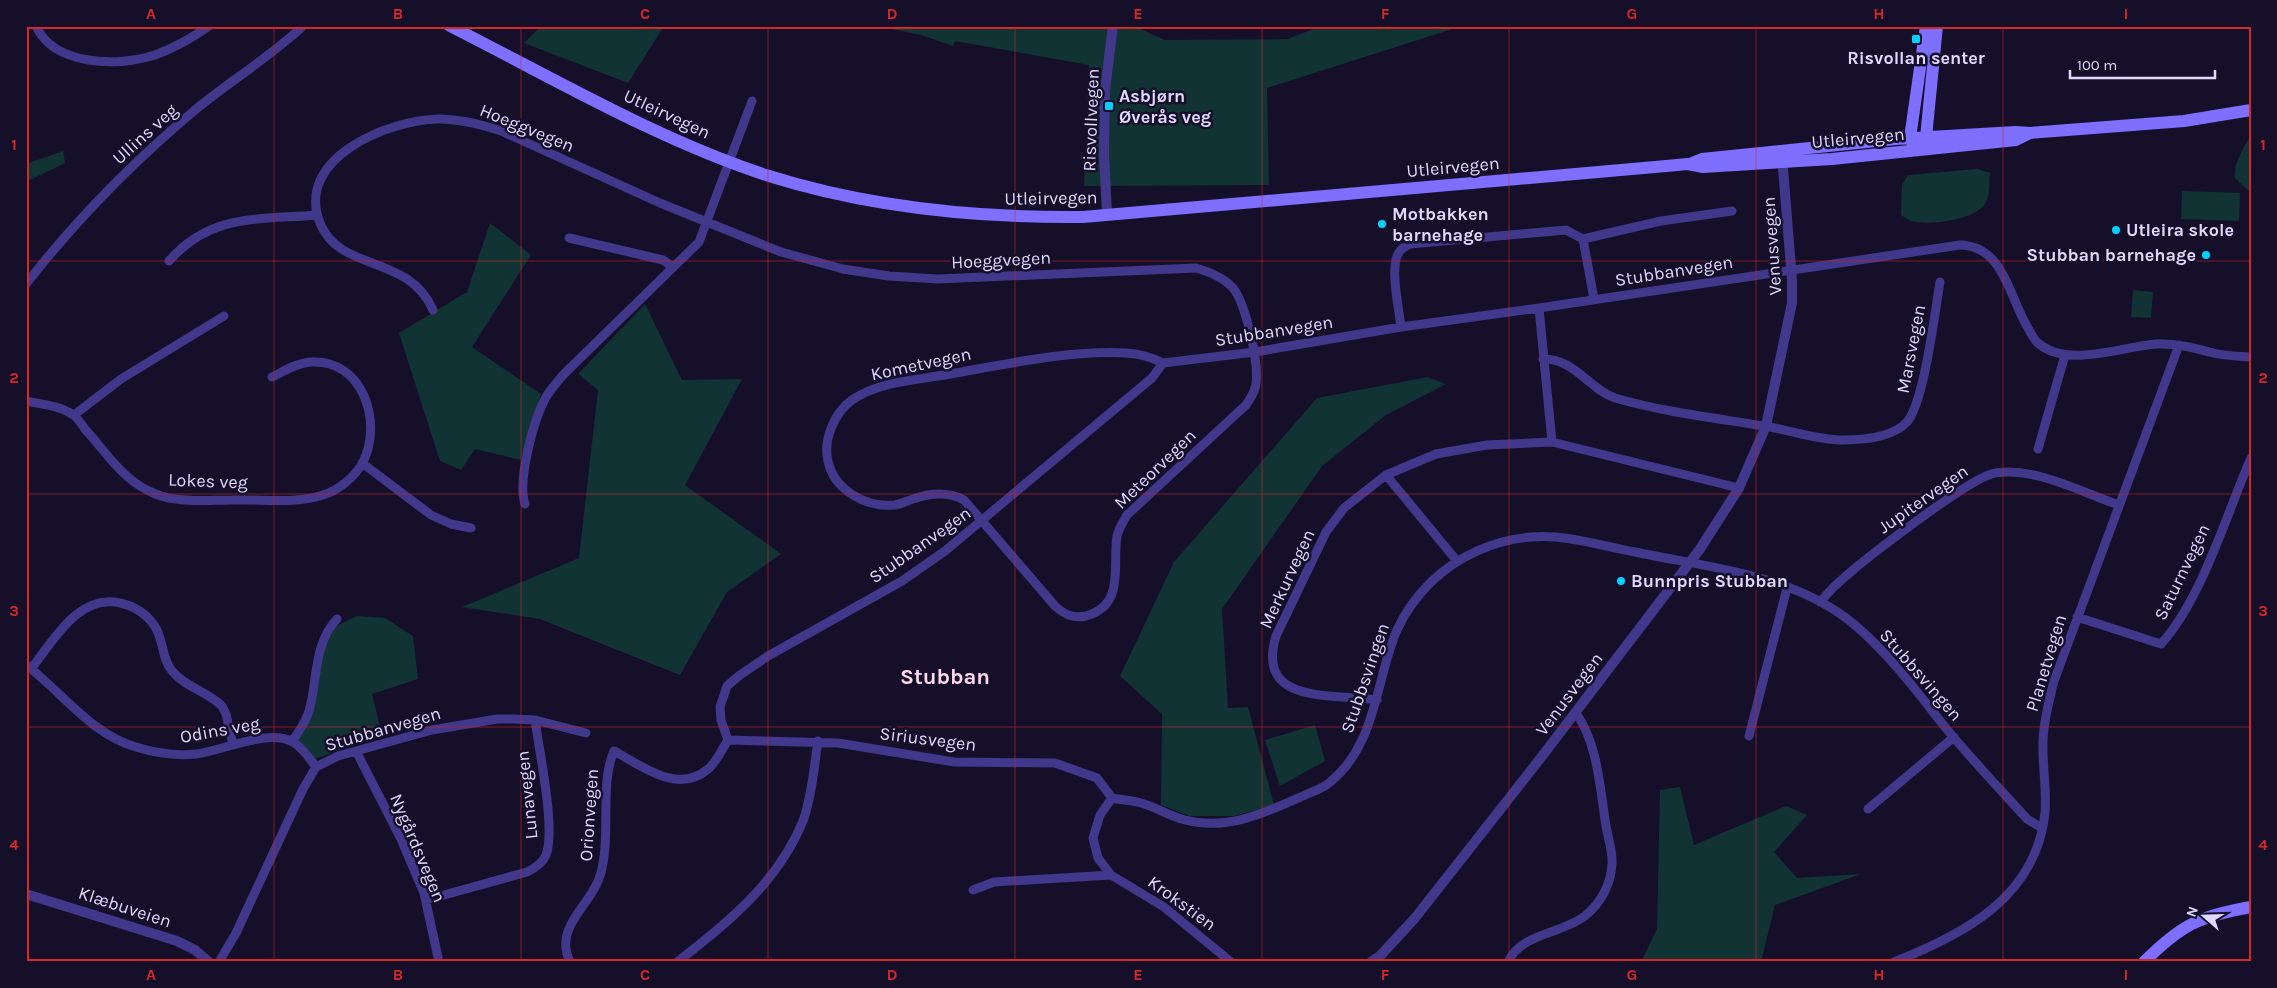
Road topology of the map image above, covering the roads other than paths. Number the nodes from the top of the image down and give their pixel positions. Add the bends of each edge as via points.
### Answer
1 (36, 26) edge
2 (209, 26) edge
3 (450, 26) edge
4 (1113, 26) edge
5 (1926, 26) edge
6 (1937, 26) edge
7 (302, 27) edge
8 (752, 102) dead end
9 (2251, 110) edge
10 (2030, 134) junction
11 (1926, 137) junction
12 (1910, 138) junction
13 (1917, 151) junction
14 (1782, 156) junction
15 (728, 161) junction
16 (1732, 211) dead end
17 (317, 215) junction
18 (1107, 215) junction
19 (706, 222) junction
20 (569, 238) dead end
21 (1583, 239) junction
22 (169, 261) dead end
23 (673, 267) junction
24 (1791, 270) junction
25 (1940, 282) dead end
26 (26, 284) edge
27 (1594, 300) junction
28 (1539, 308) junction
29 (433, 310) dead end
30 (224, 316) dead end
31 (1401, 327) junction
32 (2179, 345) junction
33 (1254, 352) junction
34 (2065, 355) junction
35 (2251, 357) edge
36 (1543, 359) junction
37 (1163, 363) junction
38 (272, 377) dead end
39 (26, 401) edge
40 (74, 415) junction
41 (1766, 426) junction
42 (1552, 442) junction
43 (2038, 449) dead end
44 (2251, 458) edge
45 (362, 463) junction
46 (1386, 475) junction
47 (1739, 488) junction
48 (525, 504) dead end
49 (2119, 505) junction
50 (982, 521) junction
51 (471, 528) dead end
52 (1458, 561) junction
53 (1689, 563) junction
54 (1787, 588) junction
55 (1820, 602) junction
56 (2077, 617) junction
57 (337, 619) dead end
58 (29, 667) edge
59 (1377, 700) junction
60 (1576, 713) junction
61 (535, 720) junction
62 (586, 733) dead end
63 (1749, 736) dead end
64 (1954, 737) junction
65 (728, 740) junction
66 (818, 741) junction
67 (292, 742) junction
68 (234, 746) junction
69 (356, 751) junction
70 (316, 767) junction
71 (1112, 798) junction
72 (1868, 809) dead end
73 (2042, 828) junction
74 (1111, 875) junction
75 (973, 890) dead end
76 (26, 894) edge
77 (426, 900) junction
78 (2251, 907) edge
79 (209, 962) edge
80 (219, 962) edge
81 (439, 962) edge
82 (570, 962) edge
83 (677, 962) edge
84 (1231, 962) edge
85 (1371, 962) edge
86 (1508, 962) edge
87 (1894, 962) edge
88 (2144, 962) edge

1 - 2 street via 43,38 59,50 81,58 111,61 160,53
3 - 15 main road, Utleirvegen via 660,132
4 - 18 street, Risvollvegen via 1105,90
5 - 12 main road
6 - 11 main road
7 - 26 street, Ullins veg via 197,109 142,158 85,215
8 - 15 street
9 - 10 main road, Utleirvegen via 2184,121
10 - 11 main road, Utleirvegen
10 - 13 main road, Utleirvegen via 2016,140
11 - 12 main road, Utleirvegen
11 - 13 main road
12 - 13 main road
12 - 14 main road, Utleirvegen
13 - 14 main road, Utleirvegen
14 - 18 main road, Utleirvegen via 1702,159 1688,164
14 - 24 street, Venusvegen
15 - 18 main road, Utleirvegen via 822,190 927,210 1017,217
15 - 19 street
16 - 21 street via 1661,221
17 - 19 street, Hoeggvegen via 321,180 328,168 350,147 399,125 451,119 501,131
17 - 22 street via 217,226 189,241
17 - 29 street via 324,232 340,249 400,273 421,291
19 - 23 street via 699,242
19 - 33 street, Hoeggvegen via 781,252 843,269 907,278 967,279 1196,268 1218,276 1238,295
20 - 23 street via 663,260
21 - 27 street
21 - 31 street via 1566,230 1410,244 1396,256
23 - 48 street via 563,375 547,396 523,474
24 - 27 street, Stubbanvegen
24 - 34 street, Stubbanvegen via 1960,245 1976,247 1996,262 2019,313 2038,343
24 - 41 street, Venusvegen via 1792,303
25 - 41 street, Marsvegen via 1918,403 1907,422 1883,435 1841,440
27 - 28 street, Stubbanvegen
28 - 31 street, Stubbanvegen
28 - 36 street
30 - 40 street via 122,380
31 - 33 street, Stubbanvegen
32 - 34 street, Stubbanvegen via 2158,344
32 - 35 street, Stubbanvegen
32 - 49 street, Planetvegen
33 - 37 street, Stubbanvegen
33 - 50 street, Meteorvegen via 1256,386 1246,405 1121,524 1116,544 1115,586 1106,603 1094,613 1074,617 1061,612
34 - 43 street
36 - 41 street via 1556,359 1613,397
36 - 42 street
37 - 50 street, Stubbanvegen via 1152,378
37 - 50 street, Kometvegen via 1126,353 1032,359 886,385 851,401 838,415 830,431 828,461 843,488 876,504 896,505 924,495 954,495 964,500
38 - 45 street, Lokes veg via 312,362 335,366 354,379 365,396 371,420 370,442
39 - 40 street
40 - 45 street, Lokes veg via 129,478 148,491 175,499 317,497 340,486
41 - 47 street, Venusvegen
42 - 46 street, Merkurvegen via 1466,448 1436,454
42 - 47 street, Merkurvegen
44 - 56 street, Saturnvegen via 2202,577 2184,613 2161,644
45 - 51 street via 431,515
46 - 52 street
46 - 59 street, Merkurvegen via 1352,500 1326,532 1276,636 1272,655 1274,670 1294,689 1317,695
47 - 53 street, Venusvegen
49 - 55 street, Jupitervegen via 2040,477 1994,473 1968,485 1879,550
49 - 56 street, Planetvegen
50 - 65 street, Stubbanvegen via 902,580 768,656 727,686 720,707
52 - 53 street, Stubbsvingen via 1496,544 1536,536
52 - 59 street, Stubbsvingen via 1430,582 1406,613 1391,648
53 - 54 street, Stubbsvingen via 1704,564
53 - 60 street, Venusvegen
54 - 55 street, Stubbsvingen
54 - 63 street
55 - 64 street, Stubbsvingen via 1855,625 1897,668
56 - 73 street, Planetvegen via 2048,702 2043,741 2045,794
57 - 67 street via 328,628 321,644 309,712
58 - 68 street, Odins veg via 94,725 129,745 159,753 190,755
58 - 68 street via 85,607 105,601 129,605 146,616 156,628 166,662 174,673 222,706
59 - 71 street, Stubbsvingen via 1370,725 1352,759 1328,784 1273,809 1219,824 1185,820 1139,802
60 - 85 street, Venusvegen via 1415,918
60 - 86 street via 1584,724 1598,777 1612,862 1609,881 1602,898 1584,917 1524,943 1511,954
61 - 62 street, Stubbanvegen
61 - 69 street, Stubbanvegen via 496,719 464,724
61 - 77 street, Lunavegen via 549,830 546,856 537,867 527,872
64 - 72 street, Stubbsvingen
64 - 73 street, Stubbsvingen via 2027,819
65 - 66 street, Siriusvegen
65 - 82 street, Orionvegen via 708,769 694,778 680,780 665,778 614,750 609,763 604,862 592,893 567,931 565,946
66 - 71 street, Siriusvegen via 954,762 1055,763 1097,778
66 - 83 street via 804,819 786,856 760,890 722,927
67 - 68 street, Odins veg via 265,737
67 - 70 street
69 - 70 street, Stubbanvegen
69 - 77 street, Nygårdsvegen
70 - 80 street, Stubbanvegen
71 - 74 street, Krokstien via 1100,815 1093,838 1098,858
73 - 87 street, Planetvegen via 2038,845 2018,885 1995,908 1957,932
74 - 75 street via 994,882
74 - 84 street, Krokstien via 1164,907
76 - 79 street, Klæbuveien via 172,939 187,945
77 - 81 street, Nygårdsvegen
78 - 88 main road via 2194,921 2164,941

